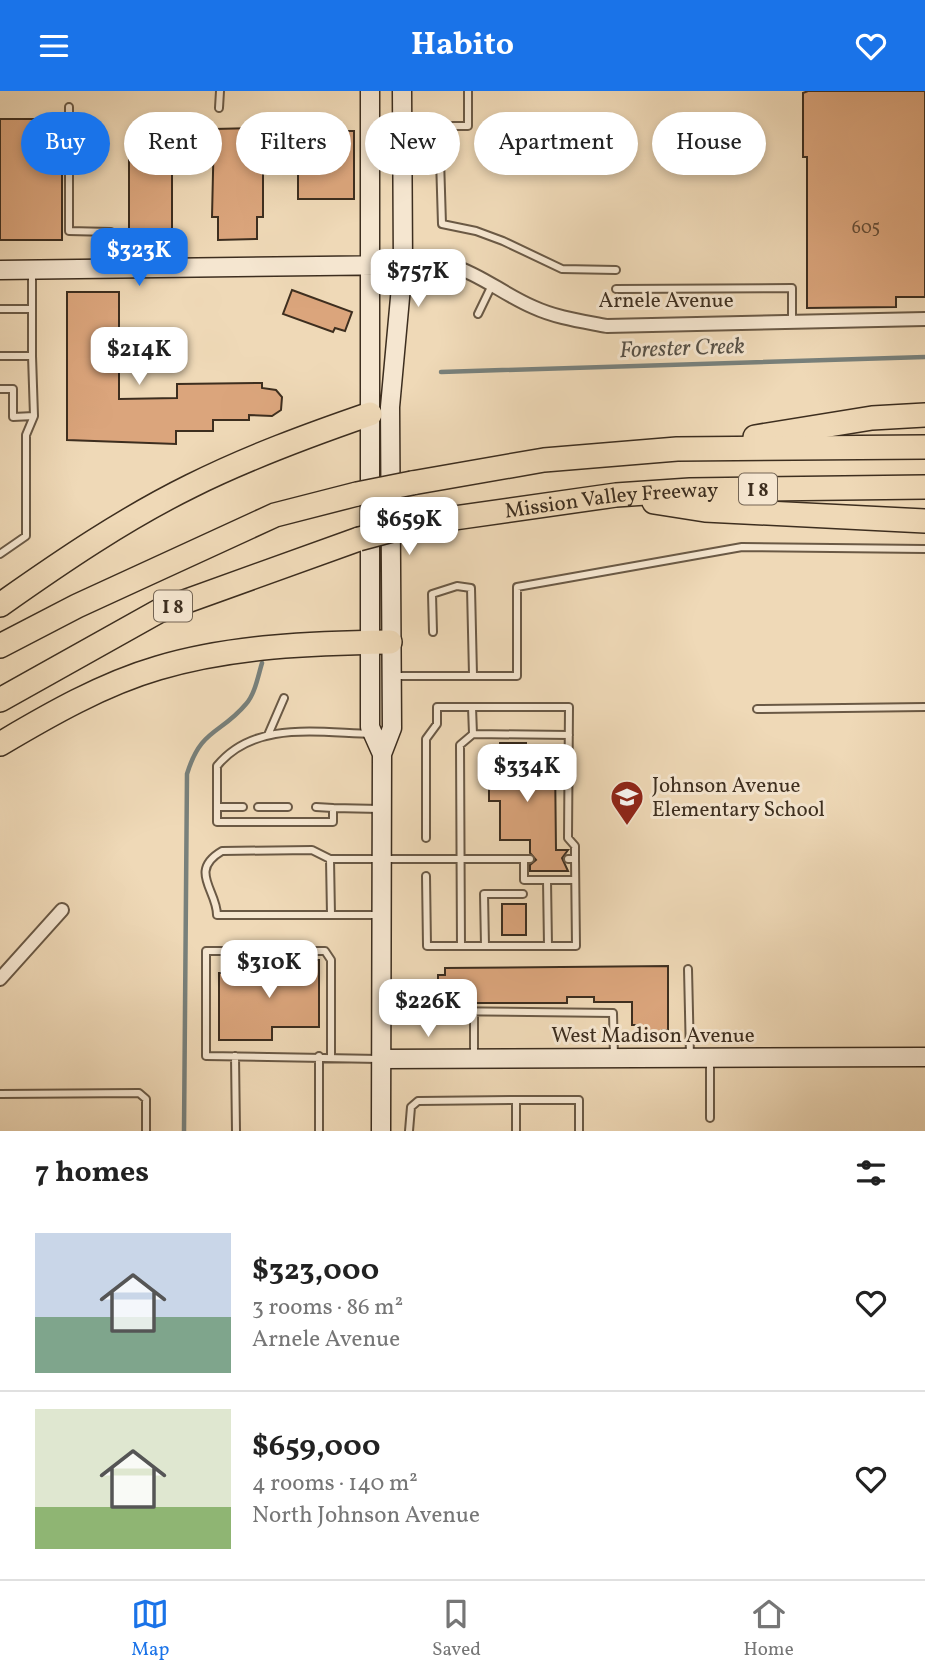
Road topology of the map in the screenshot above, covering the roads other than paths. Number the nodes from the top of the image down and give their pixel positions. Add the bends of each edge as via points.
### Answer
1 (220, 91) edge
2 (370, 91) edge
3 (402, 91) edge
4 (468, 91) edge
5 (69, 107) dead end
6 (219, 108) dead end
7 (111, 232) dead end
8 (403, 265) junction
9 (370, 266) junction
10 (0, 270) edge
11 (32, 270) junction
12 (616, 270) dead end
13 (493, 284) junction
14 (615, 289) dead end
15 (0, 309) edge
16 (32, 309) junction
17 (478, 314) dead end
18 (925, 319) edge
19 (792, 322) junction
20 (0, 356) edge
21 (32, 356) junction
22 (0, 389) edge
23 (370, 414) junction
24 (925, 415) edge
25 (34, 416) junction
26 (925, 447) edge
27 (677, 449) junction
28 (925, 488) edge
29 (616, 495) junction
30 (925, 521) edge
31 (925, 549) edge
32 (0, 554) edge
33 (0, 605) edge
34 (433, 632) dead end
35 (380, 642) junction
36 (0, 646) edge
37 (473, 675) junction
38 (391, 676) junction
39 (284, 698) dead end
40 (0, 700) edge
41 (472, 707) junction
42 (925, 707) edge
43 (757, 709) dead end
44 (374, 734) junction
45 (473, 734) junction
46 (268, 735) junction
47 (569, 735) junction
48 (0, 744) edge
49 (382, 754) junction
50 (217, 807) junction
51 (243, 807) dead end
52 (258, 807) dead end
53 (288, 807) dead end
54 (316, 807) dead end
55 (333, 808) junction
56 (382, 809) junction
57 (426, 838) dead end
58 (330, 859) junction
59 (460, 859) junction
60 (381, 860) junction
61 (426, 876) dead end
62 (547, 880) junction
63 (575, 880) junction
64 (523, 894) dead end
65 (62, 910) dead end
66 (331, 915) junction
67 (381, 915) junction
68 (461, 946) junction
69 (485, 946) junction
70 (548, 946) junction
71 (688, 969) dead end
72 (0, 979) edge
73 (381, 985) junction
74 (474, 1013) junction
75 (235, 1056) junction
76 (319, 1056) junction
77 (331, 1056) junction
78 (925, 1057) edge
79 (474, 1058) junction
80 (614, 1058) junction
81 (690, 1058) junction
82 (710, 1058) junction
83 (381, 1059) junction
84 (0, 1094) edge
85 (516, 1100) junction
86 (710, 1118) dead end
87 (146, 1131) edge
88 (236, 1131) edge
89 (319, 1131) edge
90 (381, 1131) edge
91 (409, 1131) edge
92 (516, 1131) edge
93 (579, 1131) edge

1 - 6 lane
2 - 9 main road
3 - 8 main road
4 - 12 lane via 468,126 439,127 442,224 503,241 562,269
5 - 7 lane via 69,232
8 - 9 main road, Arnele Avenue
8 - 13 street, Arnele Avenue via 420,261 456,267
8 - 35 main road via 390,407
9 - 11 main road, Arnele Avenue
9 - 23 main road
10 - 11 main road, Arnele Avenue
11 - 16 lane
13 - 17 lane
13 - 19 street, Arnele Avenue via 559,318 607,326
14 - 19 lane via 792,288
15 - 16 lane
16 - 21 lane
18 - 19 street, Arnele Avenue
20 - 21 lane
21 - 25 lane
22 - 25 lane via 13,389 13,417
23 - 33 highway via 191,486 102,537
23 - 35 main road
24 - 27 highway via 872,418
25 - 32 lane via 26,435 26,536
26 - 27 highway, Mission Valley Freeway / I 8
27 - 36 highway, Mission Valley Freeway / I 8, bridge via 544,460 412,482 275,515
28 - 29 highway, Mission Valley Freeway / I 8
29 - 30 highway via 705,510
29 - 40 highway, Mission Valley Freeway / I 8, bridge via 419,523 359,539 159,611
31 - 37 lane via 742,547 517,587 516,676
34 - 37 lane via 432,594 457,586 471,589
35 - 38 main road
35 - 44 main road via 370,727
35 - 48 highway via 226,653 158,668 120,681
37 - 38 lane
38 - 49 main road via 392,728
39 - 46 lane
41 - 45 lane
41 - 47 lane via 569,707
41 - 57 lane via 437,707 437,724 426,739
42 - 43 lane
44 - 46 lane
44 - 49 main road
45 - 47 lane
45 - 59 lane via 460,745
46 - 50 lane via 237,747 218,766
47 - 63 lane via 568,838 575,846 571,859
49 - 56 main road
50 - 51 lane
50 - 55 lane via 217,822 333,822
52 - 53 lane
54 - 55 lane
55 - 56 lane
56 - 60 main road
58 - 60 lane
58 - 66 lane
58 - 66 lane via 312,850 222,851 211,860 205,875 217,915
59 - 60 lane
59 - 62 lane via 527,859 524,880
59 - 68 lane
60 - 67 main road
61 - 68 lane via 427,946
62 - 63 lane
62 - 70 lane
63 - 70 lane via 576,946
64 - 69 lane via 484,894
65 - 72 street
66 - 67 lane
67 - 73 main road
68 - 69 lane
69 - 70 lane
71 - 81 lane
73 - 74 lane via 428,985 429,1009
73 - 83 main road
74 - 79 lane
74 - 80 lane via 613,1013
75 - 76 lane
75 - 77 lane via 206,1056 206,951 325,951 331,960
75 - 88 lane
76 - 77 lane
76 - 89 lane
77 - 83 lane
78 - 82 main road, West Madison Avenue
79 - 80 main road, West Madison Avenue
79 - 83 main road, West Madison Avenue
80 - 81 main road, West Madison Avenue
81 - 82 main road, West Madison Avenue
82 - 86 lane
83 - 90 main road
84 - 87 lane via 139,1093 146,1099
85 - 91 lane via 418,1101 411,1107
85 - 92 lane
85 - 93 lane via 579,1100

